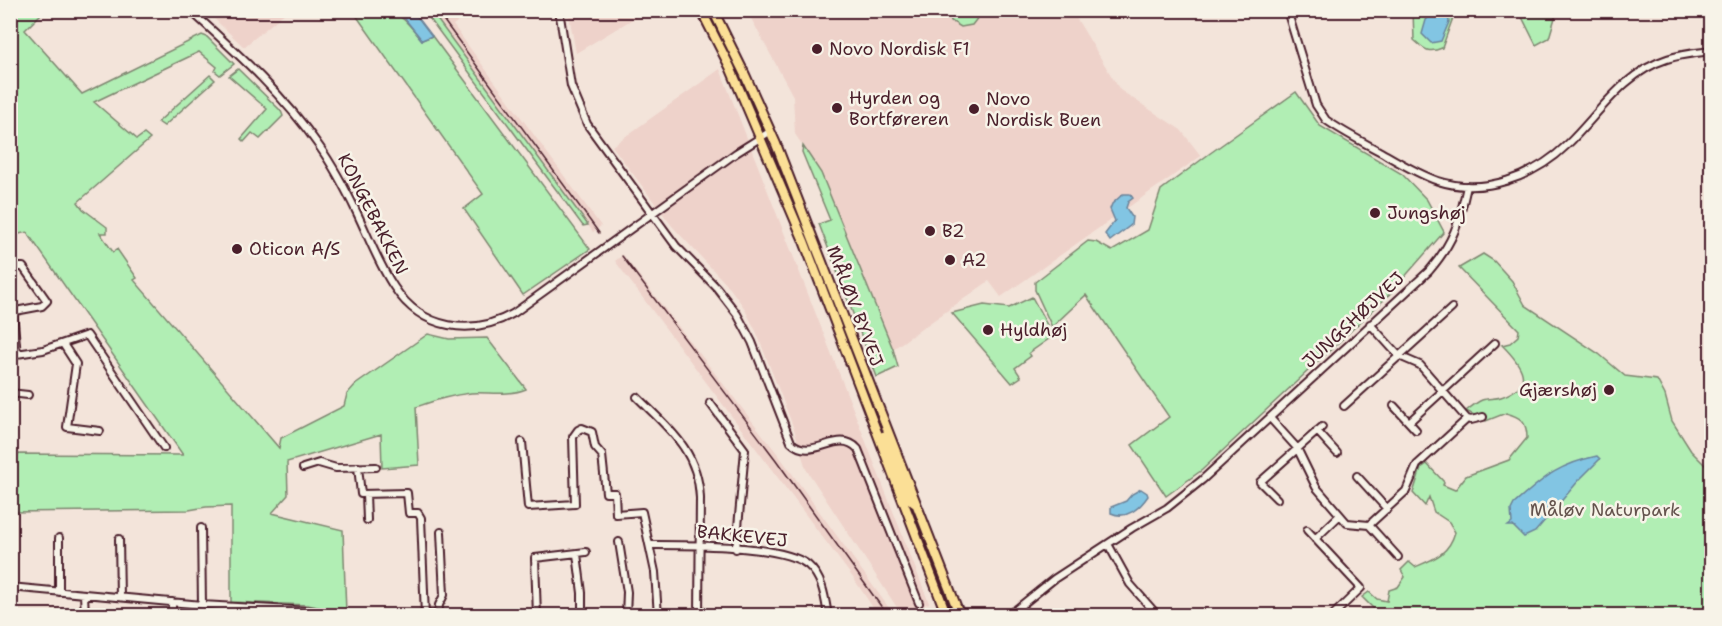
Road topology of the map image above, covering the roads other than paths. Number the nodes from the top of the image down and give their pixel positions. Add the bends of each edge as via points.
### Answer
1 (190, 10) edge
2 (559, 10) edge
3 (701, 10) edge
4 (713, 10) edge
5 (1287, 10) edge
6 (1712, 51) edge
7 (771, 131) junction
8 (760, 137) junction
9 (1467, 186) junction
10 (651, 214) junction
11 (10, 267) edge
12 (1452, 308) dead end
13 (12, 312) edge
14 (1370, 324) junction
15 (1495, 343) dead end
16 (63, 345) junction
17 (14, 355) edge
18 (1399, 356) junction
19 (1443, 391) junction
20 (10, 393) edge
21 (28, 395) dead end
22 (637, 397) dead end
23 (710, 403) dead end
24 (1344, 406) dead end
25 (1394, 406) dead end
26 (1484, 417) dead end
27 (1270, 418) junction
28 (1467, 419) junction
29 (1409, 422) junction
30 (100, 430) dead end
31 (1416, 430) dead end
32 (522, 442) dead end
33 (164, 448) dead end
34 (1298, 448) junction
35 (1337, 453) dead end
36 (358, 467) junction
37 (376, 467) dead end
38 (303, 468) dead end
39 (1357, 476) dead end
40 (366, 494) junction
41 (1277, 500) dead end
42 (911, 502) junction
43 (1387, 509) junction
44 (1340, 515) junction
45 (368, 520) dead end
46 (1369, 525) junction
47 (201, 528) dead end
48 (1307, 530) dead end
49 (441, 532) dead end
50 (59, 538) dead end
51 (1315, 538) junction
52 (119, 539) dead end
53 (619, 542) dead end
54 (1108, 544) junction
55 (650, 545) junction
56 (699, 545) junction
57 (736, 549) junction
58 (586, 552) dead end
59 (577, 554) junction
60 (1398, 557) dead end
61 (10, 587) edge
62 (60, 592) junction
63 (84, 594) junction
64 (120, 597) junction
65 (172, 602) junction
66 (919, 603) dead end
67 (202, 605) junction
68 (85, 615) edge
69 (172, 615) edge
70 (337, 615) edge
71 (425, 615) edge
72 (537, 615) edge
73 (582, 615) edge
74 (626, 615) edge
75 (658, 615) edge
76 (699, 615) edge
77 (828, 615) edge
78 (947, 615) edge
79 (960, 615) edge
80 (1008, 615) edge
81 (1158, 615) edge
82 (1332, 615) edge

1 - 10 street, KONGEBAKKEN via 272,89 309,131 351,199 395,289 412,307 434,321 463,327 503,320
2 - 10 street via 568,73 581,112
3 - 8 main road, MÅLØV BYVEJ
4 - 7 main road, MÅLØV BYVEJ
5 - 9 street via 1316,105 1326,120 1420,174
6 - 9 street via 1671,57 1636,74 1569,143 1522,176 1502,183
7 - 8 street, KONGEBAKKEN
7 - 42 main road, MÅLØV BYVEJ
8 - 10 street, KONGEBAKKEN
8 - 42 main road, MÅLØV BYVEJ via 864,398
9 - 14 street, JUNGSHØJVEJ via 1456,228 1445,251 1429,271
10 - 66 street via 742,321 791,442 806,450 845,441 858,449
11 - 13 street via 23,267 47,301 42,306
12 - 18 street
13 - 17 street
14 - 18 street
14 - 27 street, JUNGSHØJVEJ
15 - 19 street
16 - 17 street
16 - 30 street via 76,364 68,427
16 - 33 street via 87,335
18 - 19 street via 1420,365
18 - 24 street
19 - 28 street
19 - 29 street
20 - 21 street
22 - 56 street via 681,441 694,465 700,488
23 - 57 street via 745,450
25 - 29 street
26 - 28 street
27 - 34 street
27 - 54 street, JUNGSHØJVEJ via 1180,499
28 - 43 street via 1417,465 1406,491
29 - 31 street
32 - 55 street via 528,507 575,504 573,437 578,430 586,428 592,432 595,447 602,455 606,493 615,493 616,514 642,512
34 - 35 street via 1319,429
34 - 41 street via 1260,482
34 - 44 street via 1316,488
36 - 37 street
36 - 38 street via 336,468 319,463
36 - 40 street via 361,494
39 - 43 street
40 - 45 street
40 - 71 street via 407,493 409,513 418,513 422,518
42 - 78 main road, MÅLØV BYVEJ
42 - 79 main road, MÅLØV BYVEJ
43 - 46 street
44 - 46 street via 1347,523
44 - 51 street
46 - 60 street
47 - 67 street
48 - 51 street
49 - 71 street via 444,595 438,614
50 - 62 street
51 - 82 street via 1361,588
52 - 64 street
53 - 74 street via 627,592
54 - 80 street, JUNGSHØJVEJ
54 - 81 street via 1130,584
55 - 56 street, BAKKEVEJ
55 - 75 street
56 - 57 street, BAKKEVEJ
56 - 76 street
57 - 77 street, BAKKEVEJ via 787,554 808,566 819,579
58 - 59 street
59 - 72 street via 535,558
59 - 73 street
61 - 62 street
62 - 63 street
63 - 64 street
63 - 68 street
64 - 65 street
65 - 67 street
65 - 69 street
67 - 70 street

